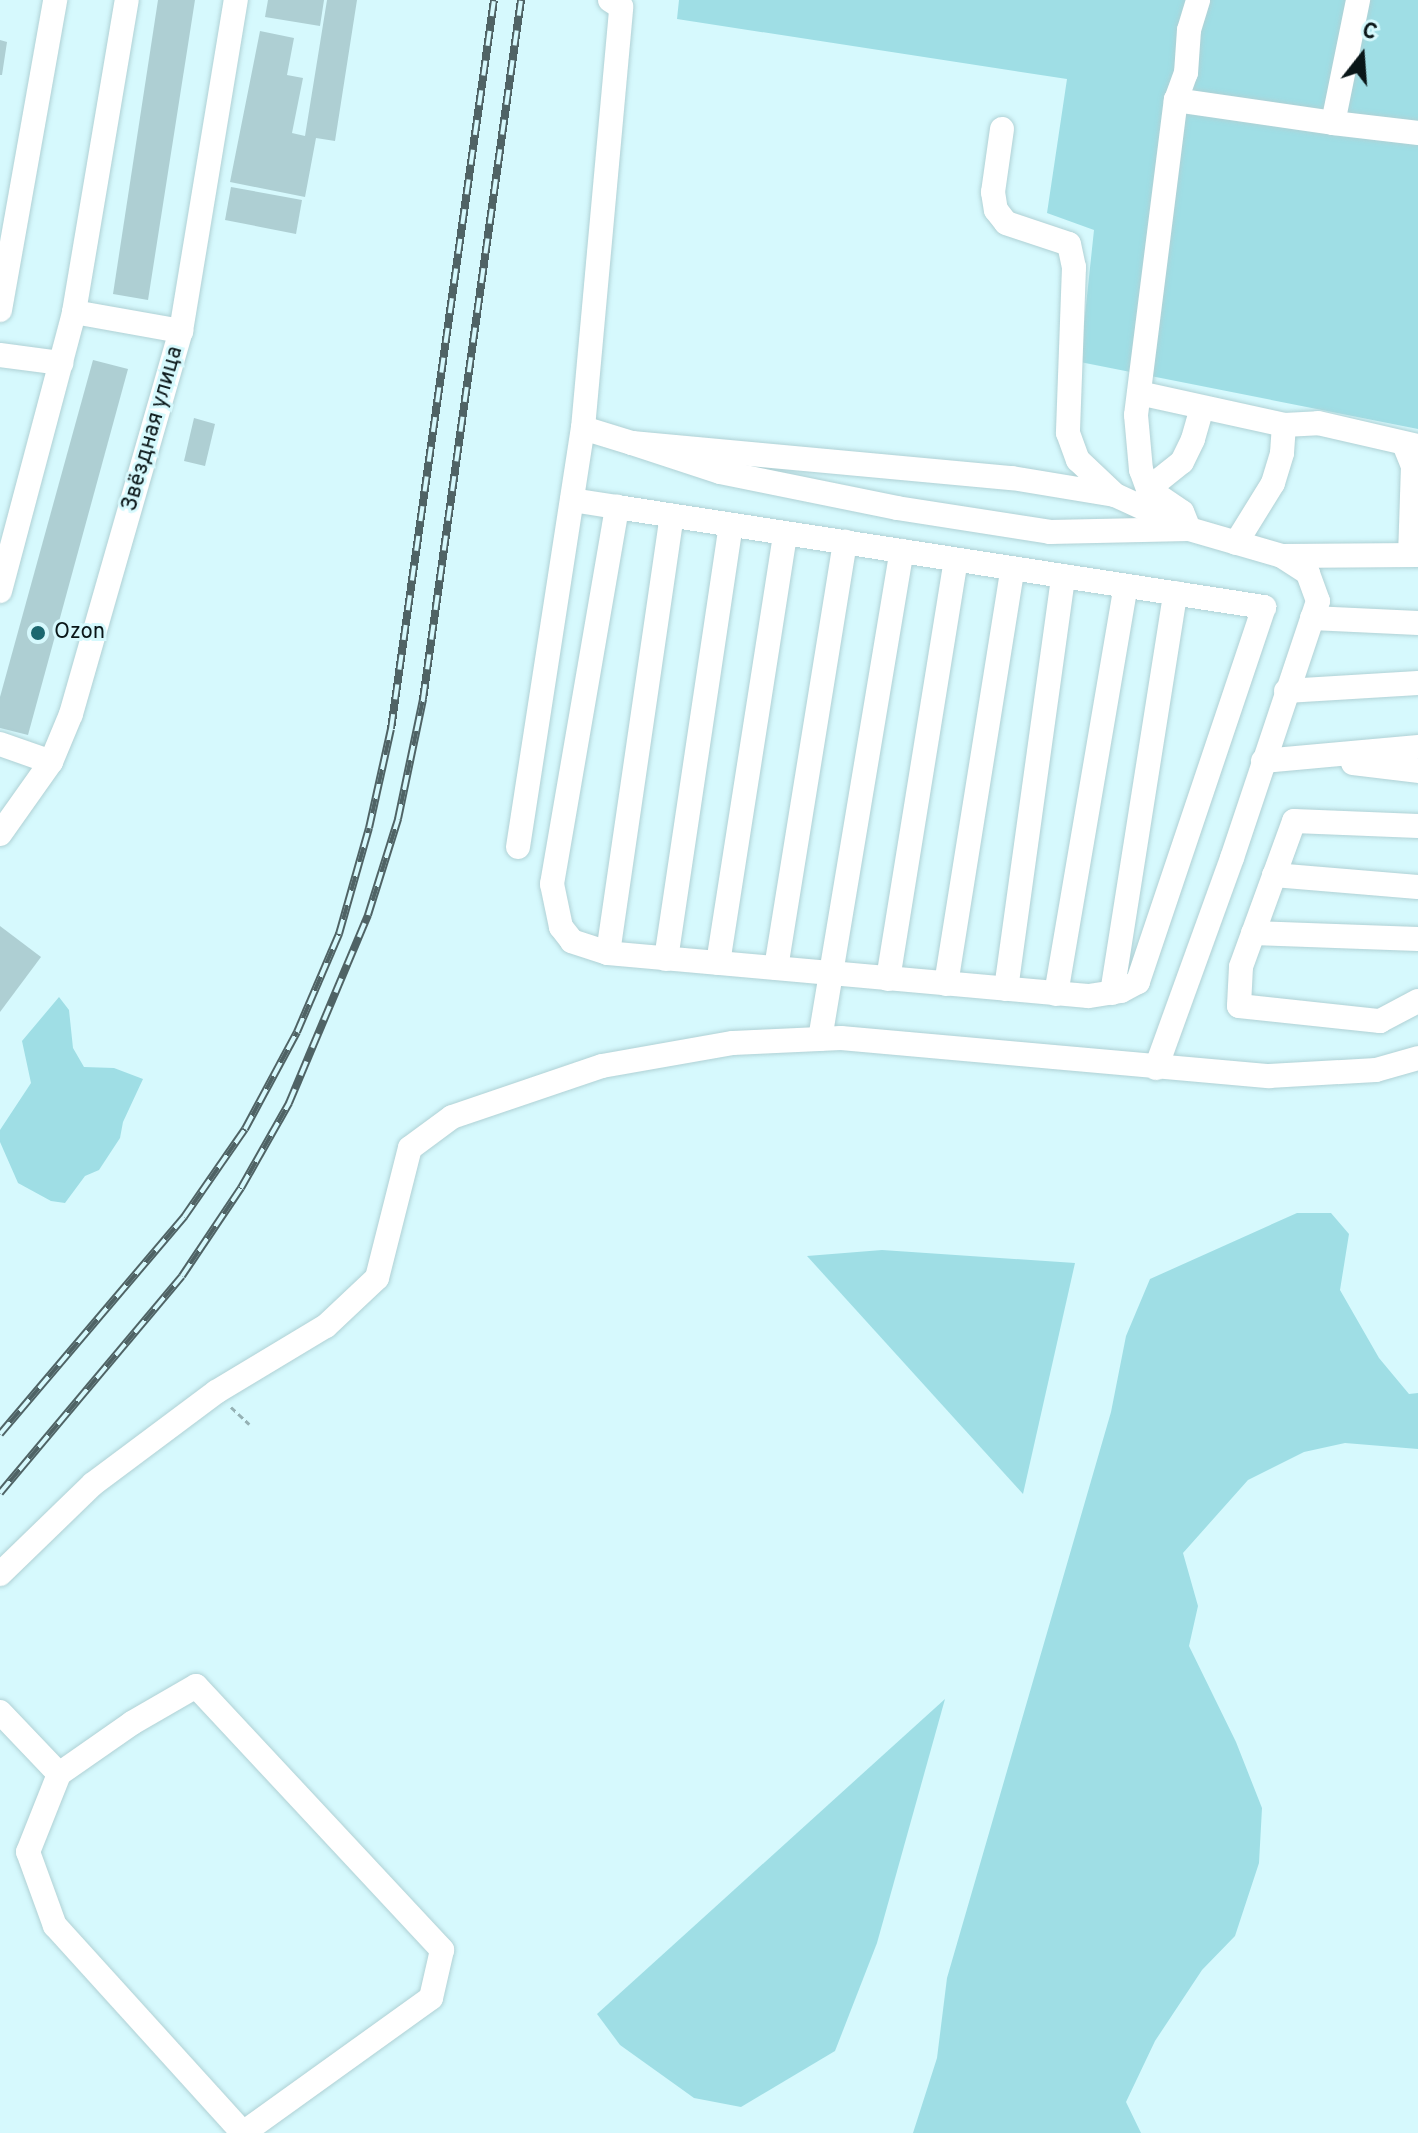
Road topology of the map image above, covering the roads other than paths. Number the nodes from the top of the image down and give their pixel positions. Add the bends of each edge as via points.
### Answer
1 (55, 0) edge
2 (127, 0) edge
3 (236, 0) edge
4 (610, 0) edge
5 (1198, 0) edge
6 (1358, 0) edge
7 (1176, 100) junction
8 (1333, 123) junction
9 (1002, 129) dead end
10 (1418, 133) edge
11 (0, 310) edge
12 (74, 312) junction
13 (181, 331) junction
14 (0, 355) edge
15 (61, 363) junction
16 (1139, 393) junction
17 (1202, 408) junction
18 (1284, 425) junction
19 (583, 428) junction
20 (632, 443) junction
21 (1411, 445) edge
22 (1148, 489) junction
23 (1115, 495) junction
24 (572, 500) junction
25 (617, 507) junction
26 (672, 516) junction
27 (731, 525) junction
28 (1189, 529) junction
29 (785, 533) junction
30 (845, 542) junction
31 (1236, 543) junction
32 (902, 551) junction
33 (1414, 555) edge
34 (1282, 556) junction
35 (956, 560) junction
36 (1013, 568) junction
37 (1063, 576) junction
38 (1126, 586) junction
39 (0, 591) edge
40 (1175, 593) junction
41 (1312, 618) junction
42 (1418, 623) edge
43 (1418, 683) edge
44 (1286, 691) junction
45 (0, 744) edge
46 (1418, 747) edge
47 (1303, 757) junction
48 (1263, 761) junction
49 (51, 762) junction
50 (1418, 771) edge
51 (1418, 826) edge
52 (0, 834) edge
53 (518, 847) dead end
54 (1274, 875) junction
55 (1418, 887) edge
56 (1253, 933) junction
57 (1418, 939) edge
58 (608, 953) junction
59 (666, 959) junction
60 (718, 963) junction
61 (776, 968) junction
62 (831, 973) junction
63 (888, 979) junction
64 (946, 984) junction
65 (1006, 989) junction
66 (1112, 993) junction
67 (1056, 994) junction
68 (1418, 1001) edge
69 (820, 1039) junction
70 (1418, 1058) edge
71 (1156, 1068) junction
72 (0, 1574) edge
73 (0, 1712) edge
74 (59, 1774) junction

1 - 11 street
2 - 12 street
3 - 13 street, Звёздная улица
4 - 19 street via 621,7
5 - 7 street
6 - 8 street
7 - 8 street
7 - 16 street
8 - 10 street
9 - 23 street via 993,192 996,210 1006,223 1069,244 1074,267 1068,433 1078,460
12 - 13 street
12 - 15 street
13 - 49 street, Звёздная улица via 71,714
14 - 15 street
15 - 39 street
16 - 17 street
16 - 22 street via 1141,470
17 - 18 street
17 - 22 street via 1182,462
18 - 21 street via 1318,423
18 - 31 street via 1273,483
19 - 20 street
19 - 24 street
20 - 23 street via 1012,478
20 - 28 street via 720,472 1050,532
21 - 33 street
22 - 28 street via 1182,512
23 - 28 street
24 - 25 street
24 - 53 street
25 - 26 street
25 - 58 street via 552,884 561,927 572,941
26 - 27 street
26 - 58 street
27 - 29 street
27 - 59 street
28 - 31 street
29 - 30 street
29 - 60 street
30 - 32 street
30 - 61 street
31 - 34 street
32 - 35 street
32 - 62 street
33 - 34 street
34 - 41 street via 1308,573 1318,601
35 - 36 street
35 - 63 street
36 - 37 street
36 - 64 street
37 - 38 street
37 - 65 street
38 - 40 street
38 - 67 street
40 - 66 street
40 - 66 street via 1264,607 1138,982
41 - 42 street
41 - 44 street
43 - 44 street
44 - 48 street
45 - 49 street
46 - 47 street
47 - 48 street
47 - 50 street
48 - 71 street
49 - 52 street, Звёздная улица
51 - 54 street via 1294,821
54 - 55 street
54 - 56 street
56 - 57 street
56 - 68 street via 1241,967 1239,1006 1380,1021
58 - 59 street
59 - 60 street
60 - 61 street
61 - 62 street
62 - 63 street
62 - 69 street
63 - 64 street
64 - 65 street
65 - 67 street
66 - 67 street
69 - 71 street
69 - 72 street via 733,1043 602,1066 452,1117 410,1148 377,1278 326,1326 216,1392 93,1484
70 - 71 street via 1376,1070 1269,1076
73 - 74 street
74 - 74 street via 28,1852 55,1926 243,2133 431,1998 442,1950 196,1686

